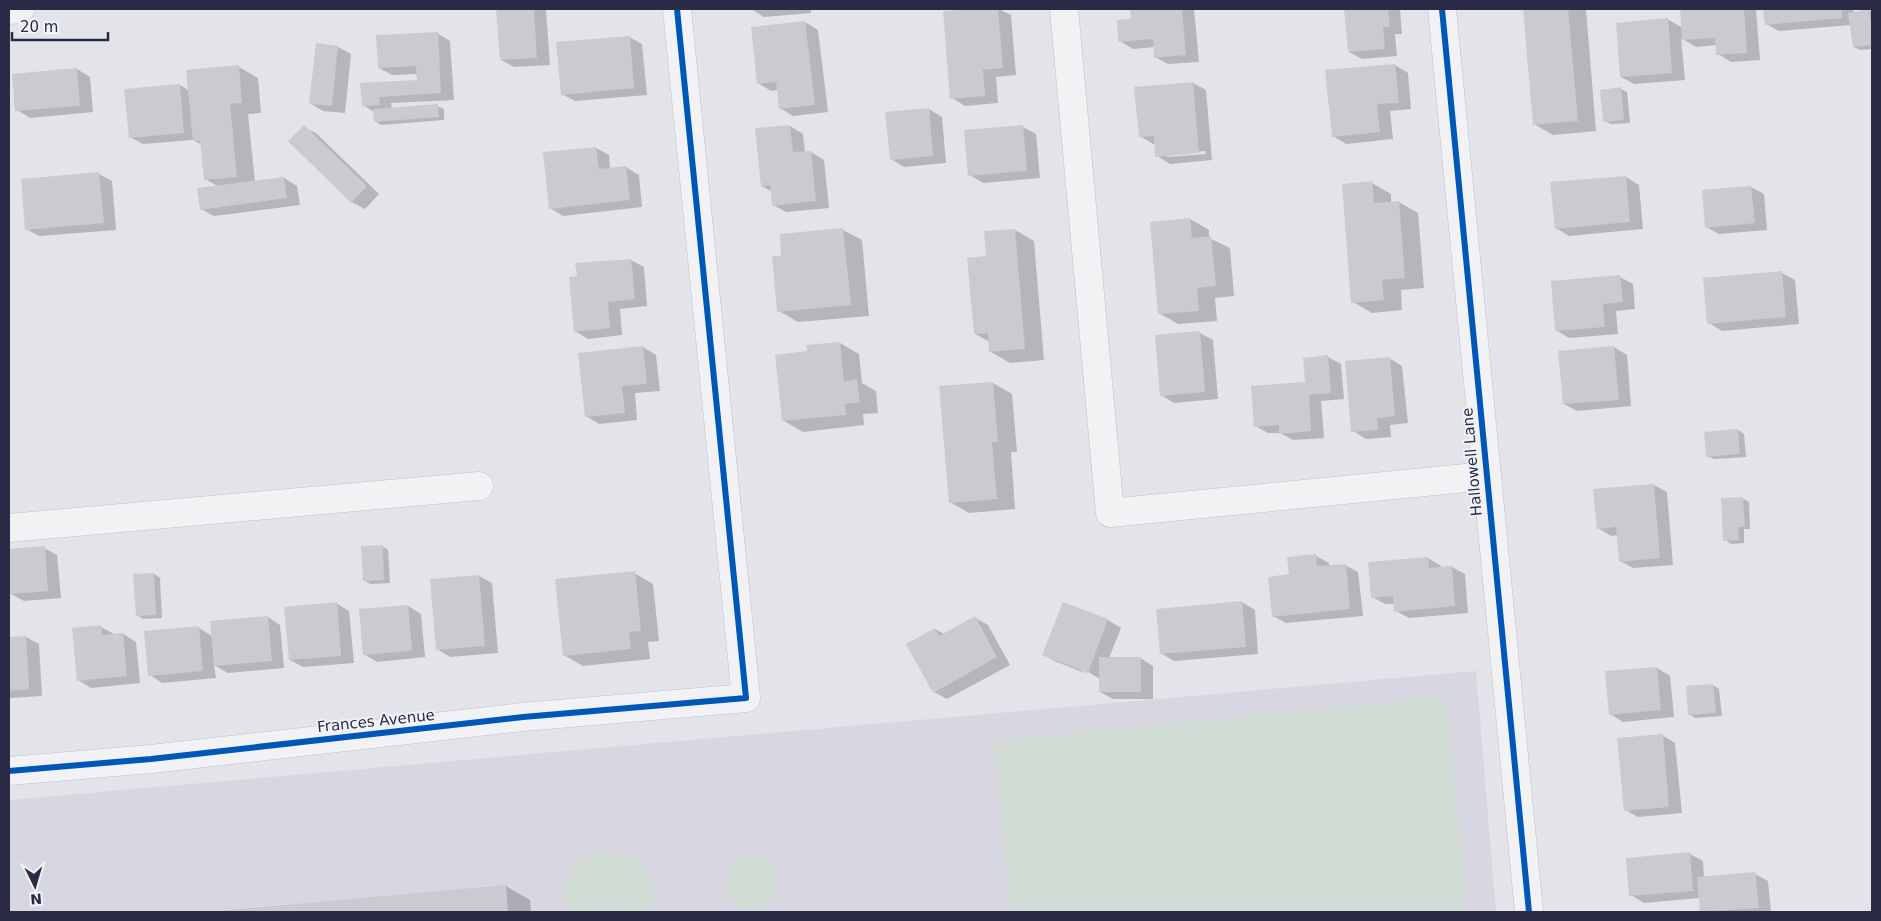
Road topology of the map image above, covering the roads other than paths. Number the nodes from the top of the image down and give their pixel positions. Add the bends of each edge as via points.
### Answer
1 (20, 9) edge
2 (677, 9) edge
3 (1064, 9) edge
4 (1442, 9) edge
5 (9, 10) edge
6 (1486, 476) junction
7 (479, 486) dead end
8 (9, 528) edge
9 (9, 771) edge
10 (1529, 912) edge

1 - 5 street
2 - 9 street, Frances Avenue via 746,698 523,717 161,758
3 - 6 street via 1110,512
4 - 6 street, Hallowell Lane
6 - 10 street, Hallowell Lane
7 - 8 street

